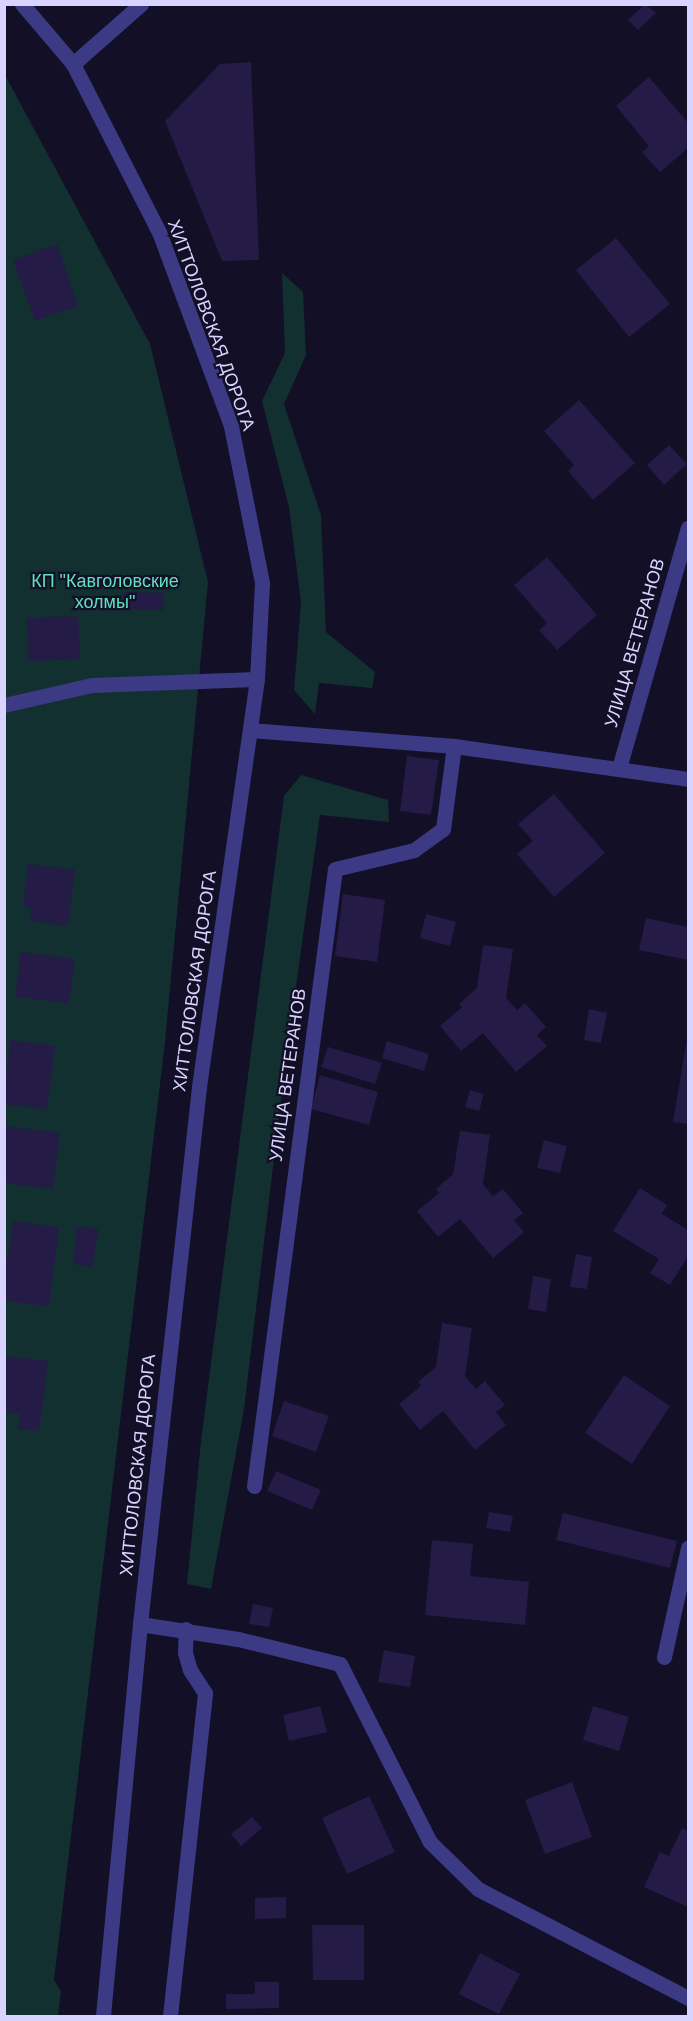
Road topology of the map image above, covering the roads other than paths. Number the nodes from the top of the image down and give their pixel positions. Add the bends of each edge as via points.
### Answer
1 (22, 4) edge
2 (141, 4) edge
3 (73, 64) junction
4 (688, 528) edge
5 (257, 679) junction
6 (4, 705) edge
7 (251, 730) junction
8 (454, 746) junction
9 (619, 768) junction
10 (688, 779) edge
11 (254, 1486) dead end
12 (688, 1548) edge
13 (140, 1623) junction
14 (186, 1629) junction
15 (664, 1657) dead end
16 (688, 1998) edge
17 (103, 2016) edge
18 (170, 2016) edge

1 - 3 street, ХИТТОЛОВСКАЯ ДОРОГА
2 - 3 street
3 - 5 street, ХИТТОЛОВСКАЯ ДОРОГА via 159,232 231,426 262,583
4 - 9 street, УЛИЦА ВЕТЕРАНОВ
5 - 6 street via 92,685
5 - 7 street, ХИТТОЛОВСКАЯ ДОРОГА
7 - 8 street
7 - 13 street, ХИТТОЛОВСКАЯ ДОРОГА via 200,1087
8 - 9 street
8 - 11 street, УЛИЦА ВЕТЕРАНОВ via 443,829 414,850 335,869
9 - 10 street
12 - 15 street
13 - 14 street
13 - 17 street, ХИТТОЛОВСКАЯ ДОРОГА
14 - 16 street via 340,1664 430,1842 478,1889
14 - 18 street via 185,1652 190,1670 205,1693

